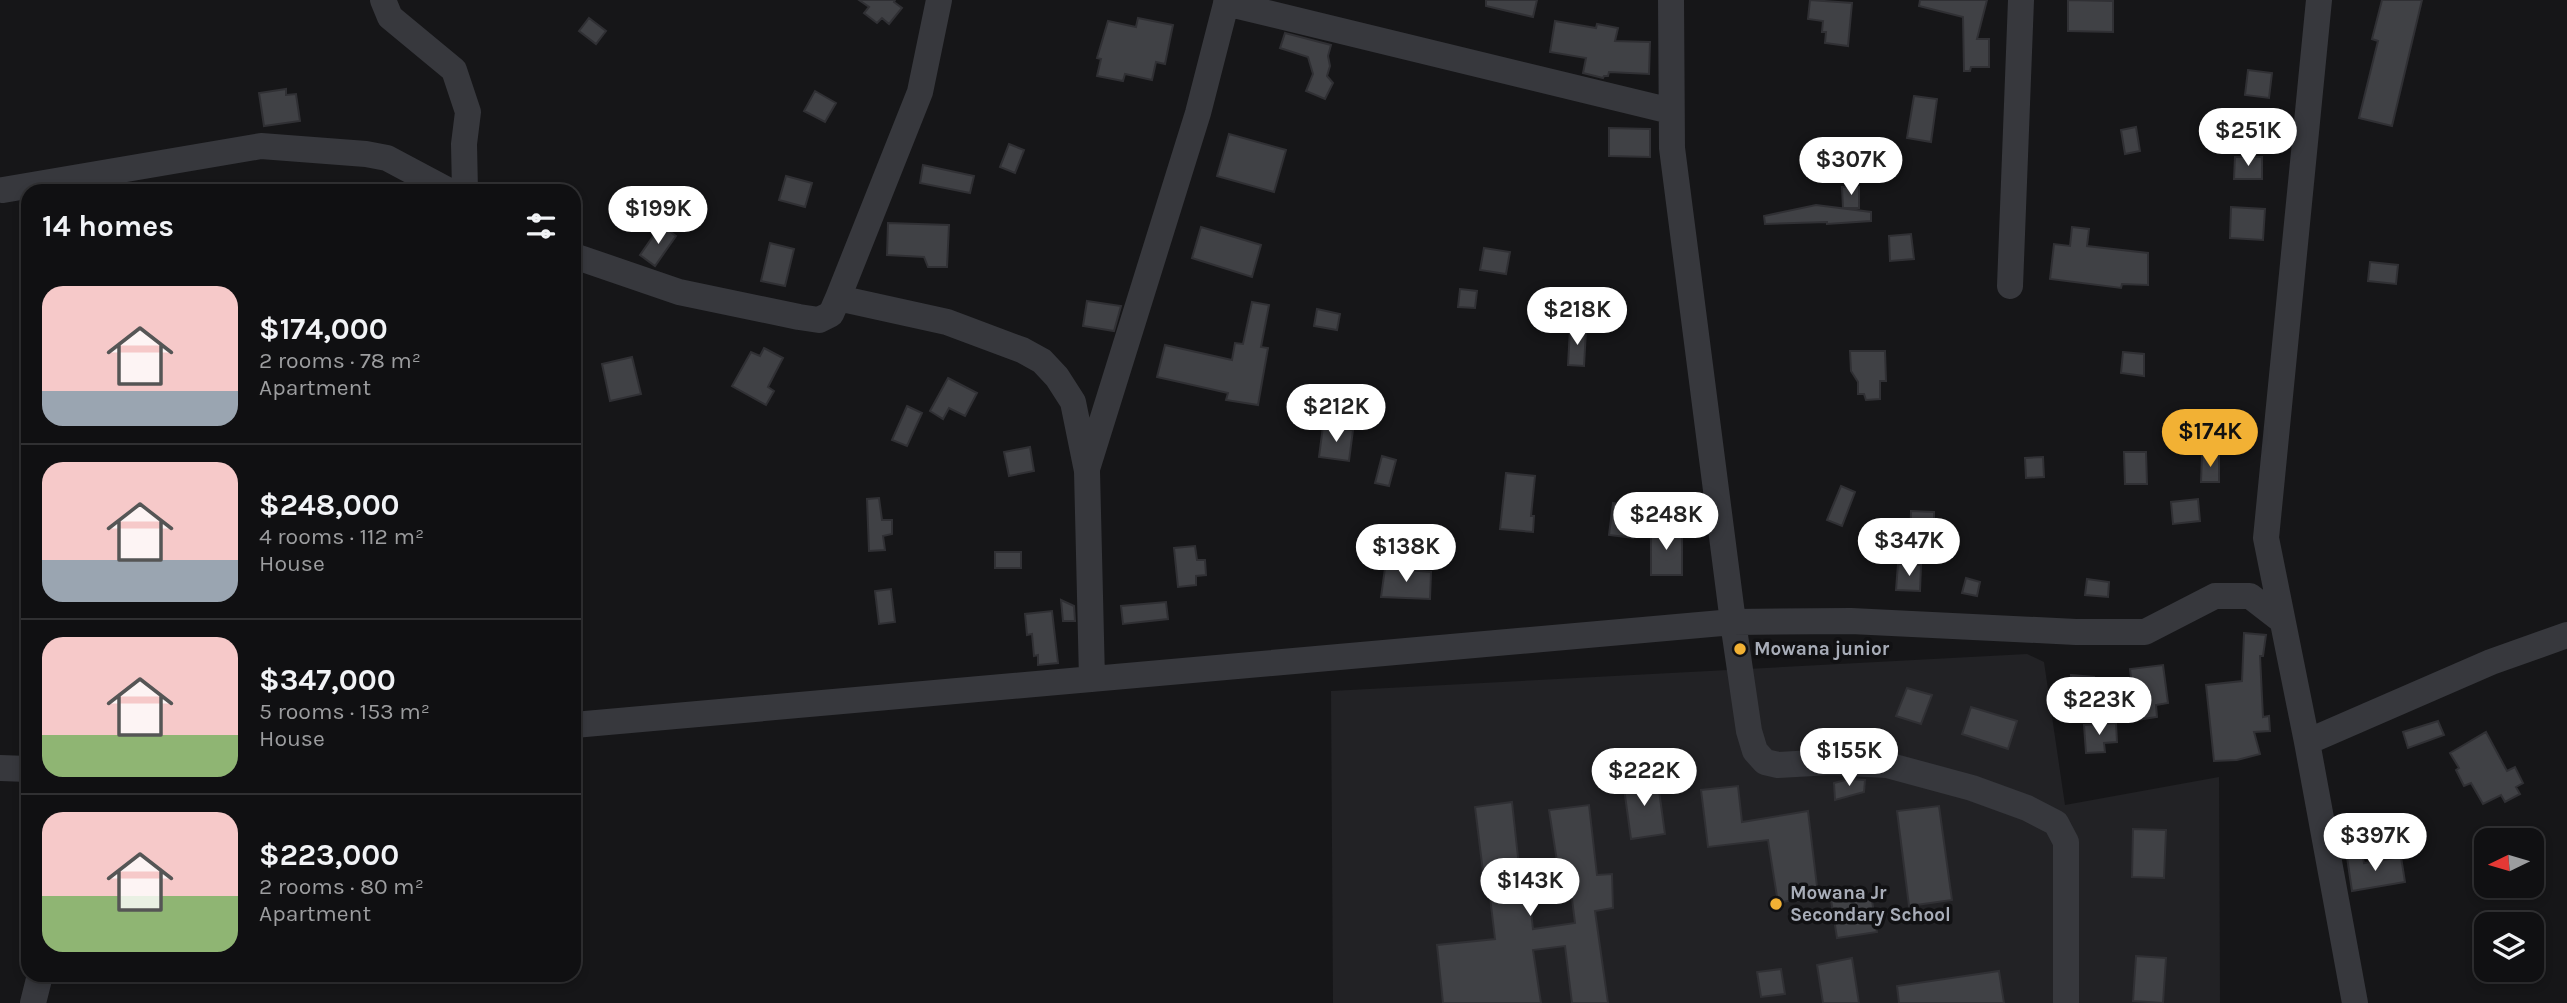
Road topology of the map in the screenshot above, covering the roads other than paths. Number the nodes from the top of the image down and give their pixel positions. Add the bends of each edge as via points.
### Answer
1 (383, 0) edge
2 (939, 0) edge
3 (1671, 0) edge
4 (2021, 0) edge
5 (2319, 0) edge
6 (1227, 1) edge
7 (1671, 111) junction
8 (36, 184) edge
9 (436, 184) edge
10 (465, 184) edge
11 (21, 187) edge
12 (1, 190) edge
13 (581, 259) edge
14 (2010, 286) dead end
15 (838, 298) junction
16 (1087, 471) junction
17 (2281, 620) junction
18 (1733, 622) junction
19 (2567, 635) edge
20 (1092, 679) junction
21 (581, 724) edge
22 (2307, 742) junction
23 (0, 768) edge
24 (21, 769) edge
25 (38, 982) edge
26 (33, 1003) edge
27 (2066, 1003) edge
28 (2355, 1003) edge

1 - 10 street via 390,17 454,70 468,113
2 - 15 street via 920,92
3 - 7 street
4 - 14 street
5 - 17 street via 2266,538
6 - 7 street
6 - 16 street via 1198,113
7 - 18 street
8 - 9 street via 261,146 387,158
11 - 12 street
13 - 15 street via 679,292 799,317 819,320 831,314
15 - 16 street via 947,322 1042,361 1073,402
16 - 20 street
17 - 18 street via 2250,596 2215,596 2145,632 1852,621
17 - 22 street
18 - 20 street
18 - 27 street via 1749,731 1755,751 1765,762 1887,765 1972,788 2056,822 2066,842
19 - 22 street via 2491,662
20 - 21 street
22 - 28 street
23 - 24 street
25 - 26 street

